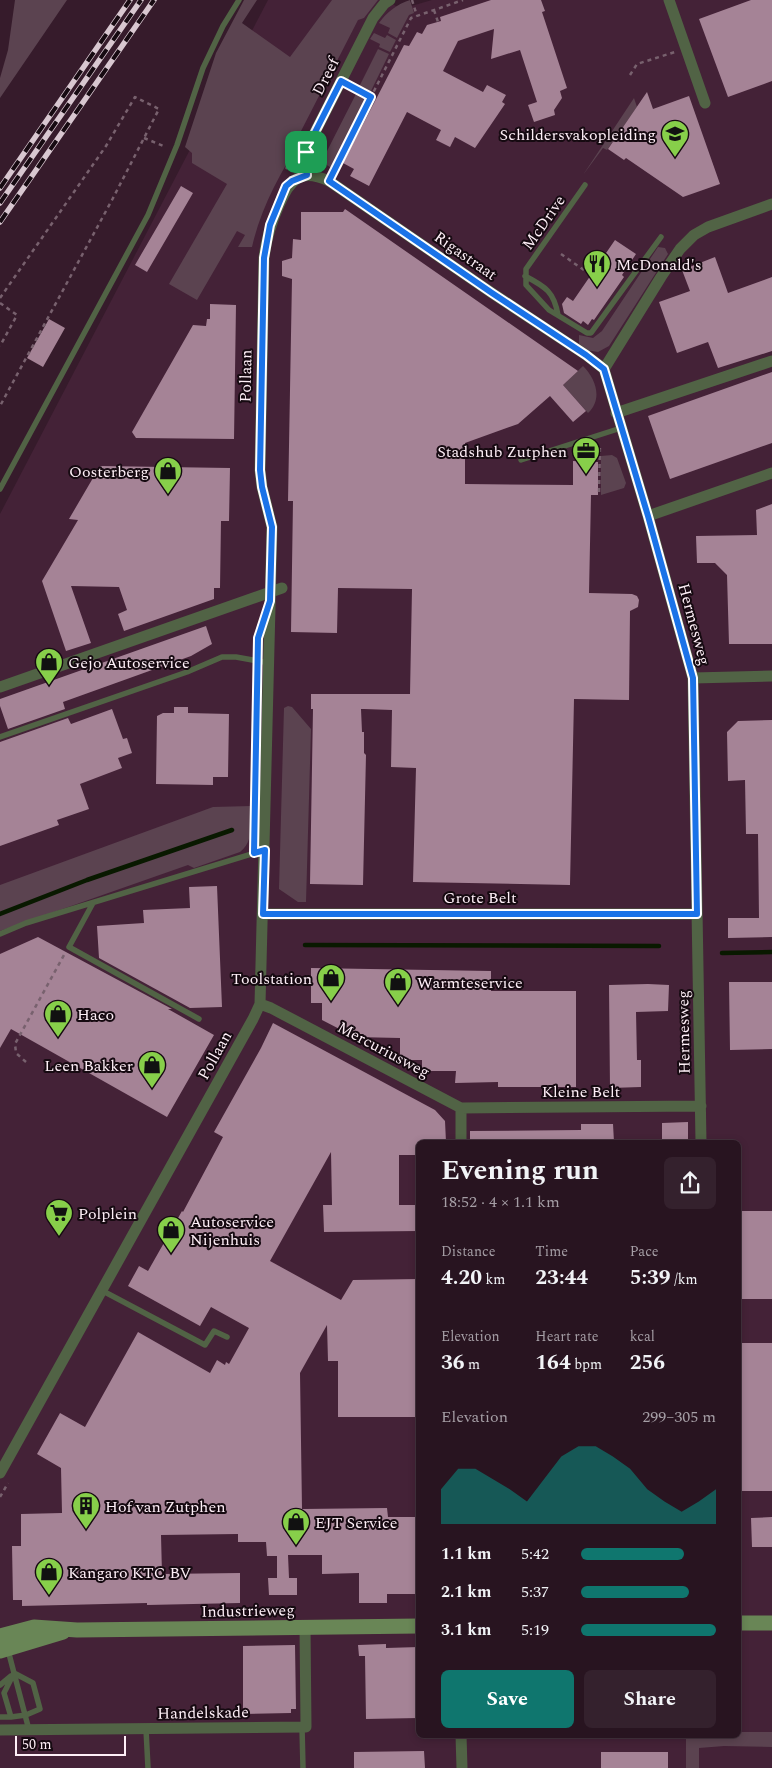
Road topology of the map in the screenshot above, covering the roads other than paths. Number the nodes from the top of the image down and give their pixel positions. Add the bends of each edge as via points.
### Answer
1 (239, 0) edge
2 (390, 0) edge
3 (669, 0) edge
4 (705, 104) dead end
5 (307, 175) junction
6 (585, 184) dead end
7 (772, 204) edge
8 (661, 236) dead end
9 (526, 276) junction
10 (558, 315) junction
11 (772, 361) edge
12 (604, 369) junction
13 (616, 413) junction
14 (621, 428) junction
15 (521, 460) dead end
16 (772, 473) edge
17 (0, 489) edge
18 (648, 516) junction
19 (282, 588) dead end
20 (270, 592) junction
21 (269, 663) junction
22 (772, 676) edge
23 (693, 678) junction
24 (0, 687) edge
25 (0, 737) edge
26 (265, 850) junction
27 (93, 903) junction
28 (263, 914) junction
29 (697, 914) junction
30 (0, 934) edge
31 (260, 1004) junction
32 (200, 1019) dead end
33 (701, 1106) junction
34 (461, 1108) junction
35 (461, 1140) edge
36 (702, 1140) edge
37 (101, 1290) junction
38 (227, 1337) dead end
39 (0, 1473) edge
40 (741, 1623) edge
41 (772, 1623) edge
42 (305, 1626) junction
43 (416, 1626) edge
44 (3, 1643) edge
45 (14, 1673) junction
46 (0, 1685) edge
47 (26, 1715) junction
48 (0, 1717) edge
49 (11, 1717) junction
50 (302, 1727) junction
51 (146, 1729) junction
52 (0, 1730) edge
53 (29, 1730) junction
54 (461, 1738) edge
55 (148, 1768) edge
56 (303, 1768) edge
57 (462, 1768) edge

1 - 17 lane via 203,68 175,150 148,215
2 - 5 street, Dreef via 373,18 308,146
3 - 4 street
5 - 12 street, Rigastraat via 329,181
5 - 20 street, Pollaan via 286,186 270,225 264,258 260,470 272,527
6 - 9 lane, McDrive via 526,269
7 - 12 street via 694,235 661,277
8 - 10 lane, McDrive via 591,332
9 - 10 lane, McDrive via 526,285 549,310
9 - 10 lane, McDrive via 544,286 555,300
11 - 13 street
12 - 13 street, Hermesweg
13 - 14 street, Hermesweg
14 - 15 lane
14 - 18 street, Hermesweg
16 - 18 street
18 - 23 street, Hermesweg
19 - 20 street
20 - 21 street, Pollaan
20 - 24 street
21 - 25 lane via 222,657
21 - 26 street, Pollaan
22 - 23 street
23 - 29 street, Hermesweg
26 - 27 lane
26 - 28 street, Pollaan
27 - 30 lane
27 - 32 lane via 69,947
28 - 29 street, Grote Belt
28 - 31 street, Pollaan
29 - 33 street, Hermesweg
31 - 34 street, Mercuriusweg
31 - 37 street, Pollaan
33 - 34 street, Kleine Belt
33 - 36 street, Hermesweg
34 - 35 street
37 - 38 lane via 205,1345 214,1331
37 - 39 street, Pollaan
40 - 41 street
42 - 43 street, Industrieweg
42 - 44 street, Industrieweg via 77,1630
42 - 50 street via 306,1727
44 - 45 lane
45 - 46 lane
45 - 47 lane
45 - 47 lane via 33,1683 40,1710
45 - 49 lane via 4,1693
47 - 49 lane
47 - 53 lane
48 - 49 lane
50 - 51 street, Handelskade
50 - 56 lane
51 - 53 street, Handelskade
51 - 55 lane
52 - 53 street, Handelskade
54 - 57 street

